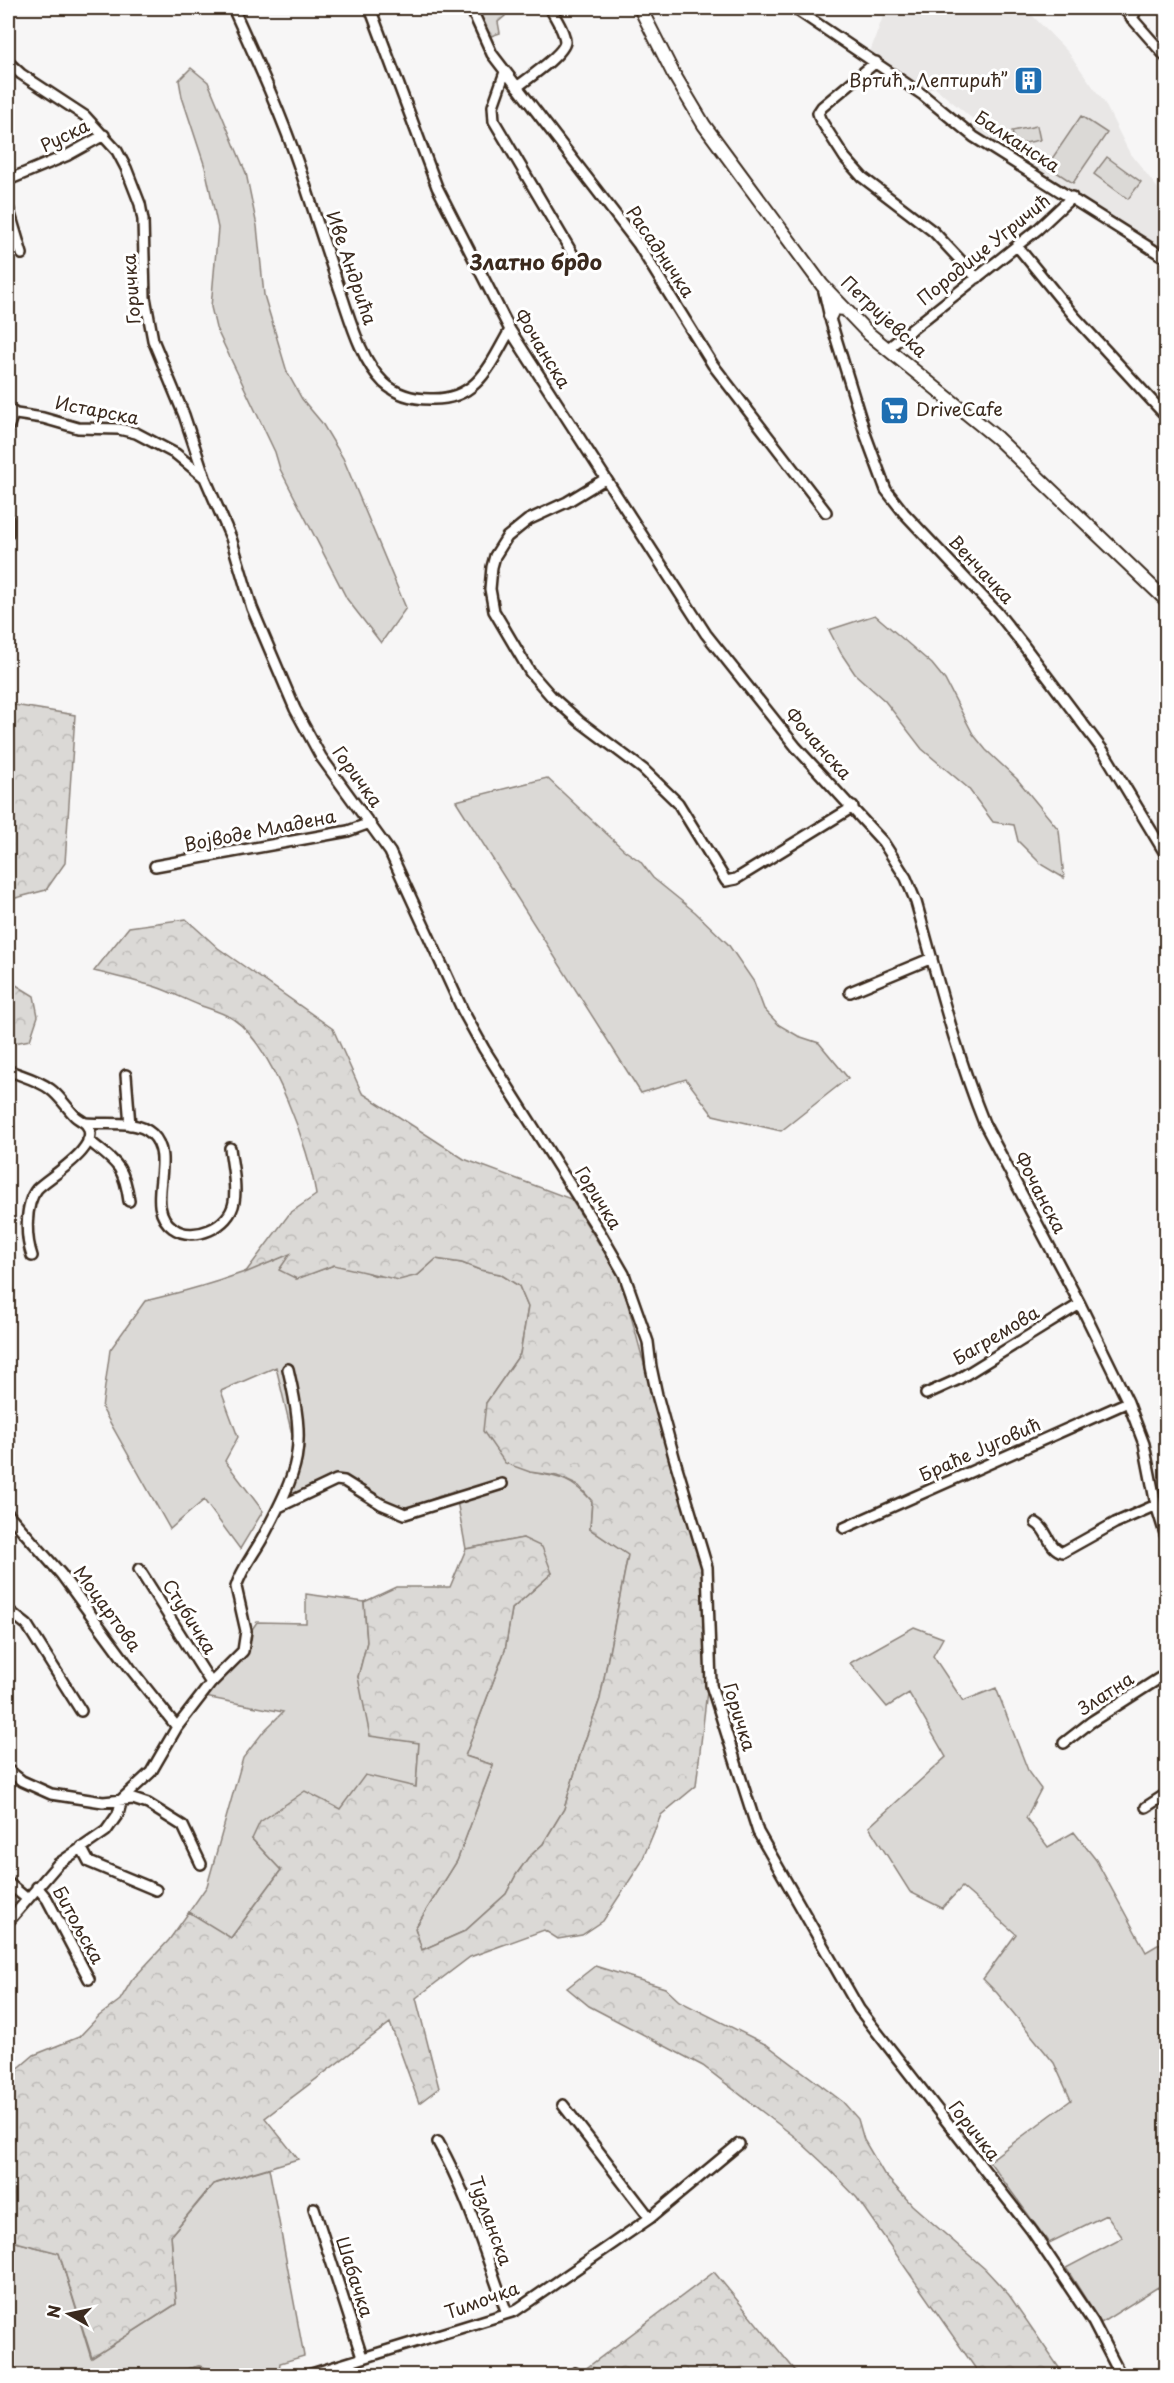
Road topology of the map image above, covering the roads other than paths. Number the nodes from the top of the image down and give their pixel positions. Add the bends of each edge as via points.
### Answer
1 (233, 8) edge
2 (370, 8) edge
3 (471, 8) edge
4 (550, 8) edge
5 (640, 8) edge
6 (794, 8) edge
7 (1123, 8) edge
8 (1137, 8) edge
9 (1132, 19) junction
10 (1167, 57) edge
11 (8, 62) edge
12 (876, 62) junction
13 (505, 72) junction
14 (518, 87) junction
15 (104, 135) junction
16 (8, 180) edge
17 (1071, 197) junction
18 (8, 207) edge
19 (1017, 246) junction
20 (22, 254) dead end
21 (575, 258) dead end
22 (1167, 258) edge
23 (978, 278) junction
24 (822, 285) junction
25 (845, 309) junction
26 (830, 316) junction
27 (510, 330) junction
28 (887, 349) junction
29 (10, 411) edge
30 (1167, 416) edge
31 (8, 428) edge
32 (205, 478) junction
33 (605, 479) junction
34 (826, 512) dead end
35 (8, 519) edge
36 (8, 534) edge
37 (1167, 600) edge
38 (853, 807) junction
39 (370, 823) junction
40 (1167, 855) edge
41 (155, 866) dead end
42 (932, 958) junction
43 (849, 992) dead end
44 (8, 1070) edge
45 (126, 1076) dead end
46 (86, 1124) junction
47 (130, 1125) junction
48 (88, 1140) junction
49 (230, 1148) dead end
50 (129, 1201) dead end
51 (32, 1256) dead end
52 (1080, 1304) junction
53 (288, 1369) dead end
54 (926, 1394) dead end
55 (1128, 1402) junction
56 (502, 1485) dead end
57 (1156, 1505) junction
58 (279, 1507) junction
59 (8, 1514) edge
60 (1036, 1523) dead end
61 (844, 1528) dead end
62 (1167, 1537) edge
63 (139, 1569) dead end
64 (8, 1610) edge
65 (1167, 1674) edge
66 (211, 1683) junction
67 (81, 1711) dead end
68 (177, 1727) junction
69 (1064, 1743) dead end
70 (8, 1770) edge
71 (1167, 1794) edge
72 (122, 1799) junction
73 (1146, 1807) dead end
74 (81, 1847) junction
75 (201, 1864) dead end
76 (8, 1883) edge
77 (37, 1887) junction
78 (156, 1890) dead end
79 (26, 1898) junction
80 (8, 1922) edge
81 (89, 1979) dead end
82 (563, 2105) dead end
83 (438, 2142) dead end
84 (739, 2144) dead end
85 (314, 2208) dead end
86 (650, 2218) junction
87 (507, 2313) junction
88 (362, 2357) junction
89 (305, 2376) edge
90 (1121, 2376) edge

1 - 27 street, Иве Андрића via 300,171 351,323 378,376 403,395 452,398 481,380
2 - 27 street, Фочанска via 437,187
3 - 13 street, Расадничка via 492,54
4 - 14 street via 565,45
5 - 24 main road, Петријевска via 704,125
6 - 12 street, Балканска
7 - 9 street
8 - 9 street
9 - 10 street
11 - 15 street, Горичка via 85,116
12 - 17 street, Балканска via 965,130
12 - 23 street via 822,107 820,119 862,177 934,232
13 - 14 street, Расадничка
13 - 21 street via 493,106 494,122
14 - 34 street, Расадничка via 652,264 713,365
15 - 16 street, Руска
15 - 32 street, Горичка via 126,168 140,204 145,297 153,340
17 - 19 street, Породице Угричић
17 - 22 street, Балканска
18 - 20 street
19 - 23 street, Породице Угричић
19 - 30 street
23 - 28 street, Породице Угричић
24 - 25 main road, Петријевска
24 - 26 street, Венчачка
25 - 26 main road via 834,308
25 - 28 main road, Петријевска
26 - 40 street, Венчачка via 886,490 998,612 1104,752
27 - 33 street, Фочанска
28 - 37 main road, Петријевска via 985,428
29 - 31 street
29 - 32 street, Истарска via 78,428 136,433 176,454
32 - 39 street, Горичка via 231,538 252,608 295,709 321,757
33 - 38 street, Фочанска via 725,659 796,747
33 - 38 street via 528,520 507,537 495,556 490,589 494,611 530,672 560,704 669,793 726,881 736,879
35 - 36 street
38 - 42 street, Фочанска via 883,842 906,878
39 - 41 street, Војводе Младена via 348,831
39 - 90 street, Горичка via 404,877 453,991 479,1039 624,1274 648,1342 663,1418 706,1561 711,1684 758,1832 859,2009 1038,2240 1093,2322
42 - 43 street
42 - 52 street, Фочанска via 961,1061 984,1123
44 - 46 street via 50,1089
45 - 47 street
46 - 47 street
46 - 48 street
47 - 49 street via 144,1128 158,1141 162,1160 161,1212 173,1229 188,1234 213,1228 233,1209
48 - 50 street via 116,1162
48 - 51 street via 72,1162 35,1194 27,1226
52 - 54 street, Багремова via 957,1380
52 - 55 street, Фочанска
53 - 58 street via 299,1443 294,1473
55 - 57 street, Фочанска via 1144,1444
55 - 61 street, Браће Југовић
56 - 58 street via 405,1514 336,1480
57 - 60 street via 1063,1551 1054,1547
57 - 62 street, Фочанска
58 - 66 street via 236,1587 246,1631 243,1651
59 - 68 street, Моцартова via 61,1574
63 - 66 street, Стубичка
64 - 67 street via 27,1625
65 - 69 street, Златна
66 - 68 street
68 - 72 street via 157,1765
70 - 72 street via 51,1794 103,1802
71 - 73 street
72 - 74 street via 112,1825
72 - 75 street via 138,1800 179,1823
74 - 77 street
74 - 78 street via 89,1862
76 - 79 street
77 - 79 street
77 - 81 street, Битољска
79 - 80 street
82 - 86 street
83 - 87 street, Тузланска via 469,2205
84 - 86 street, Тимочка
85 - 88 street, Шабачка
86 - 87 street, Тимочка via 524,2306
87 - 88 street, Тимочка
88 - 89 street, Тимочка

